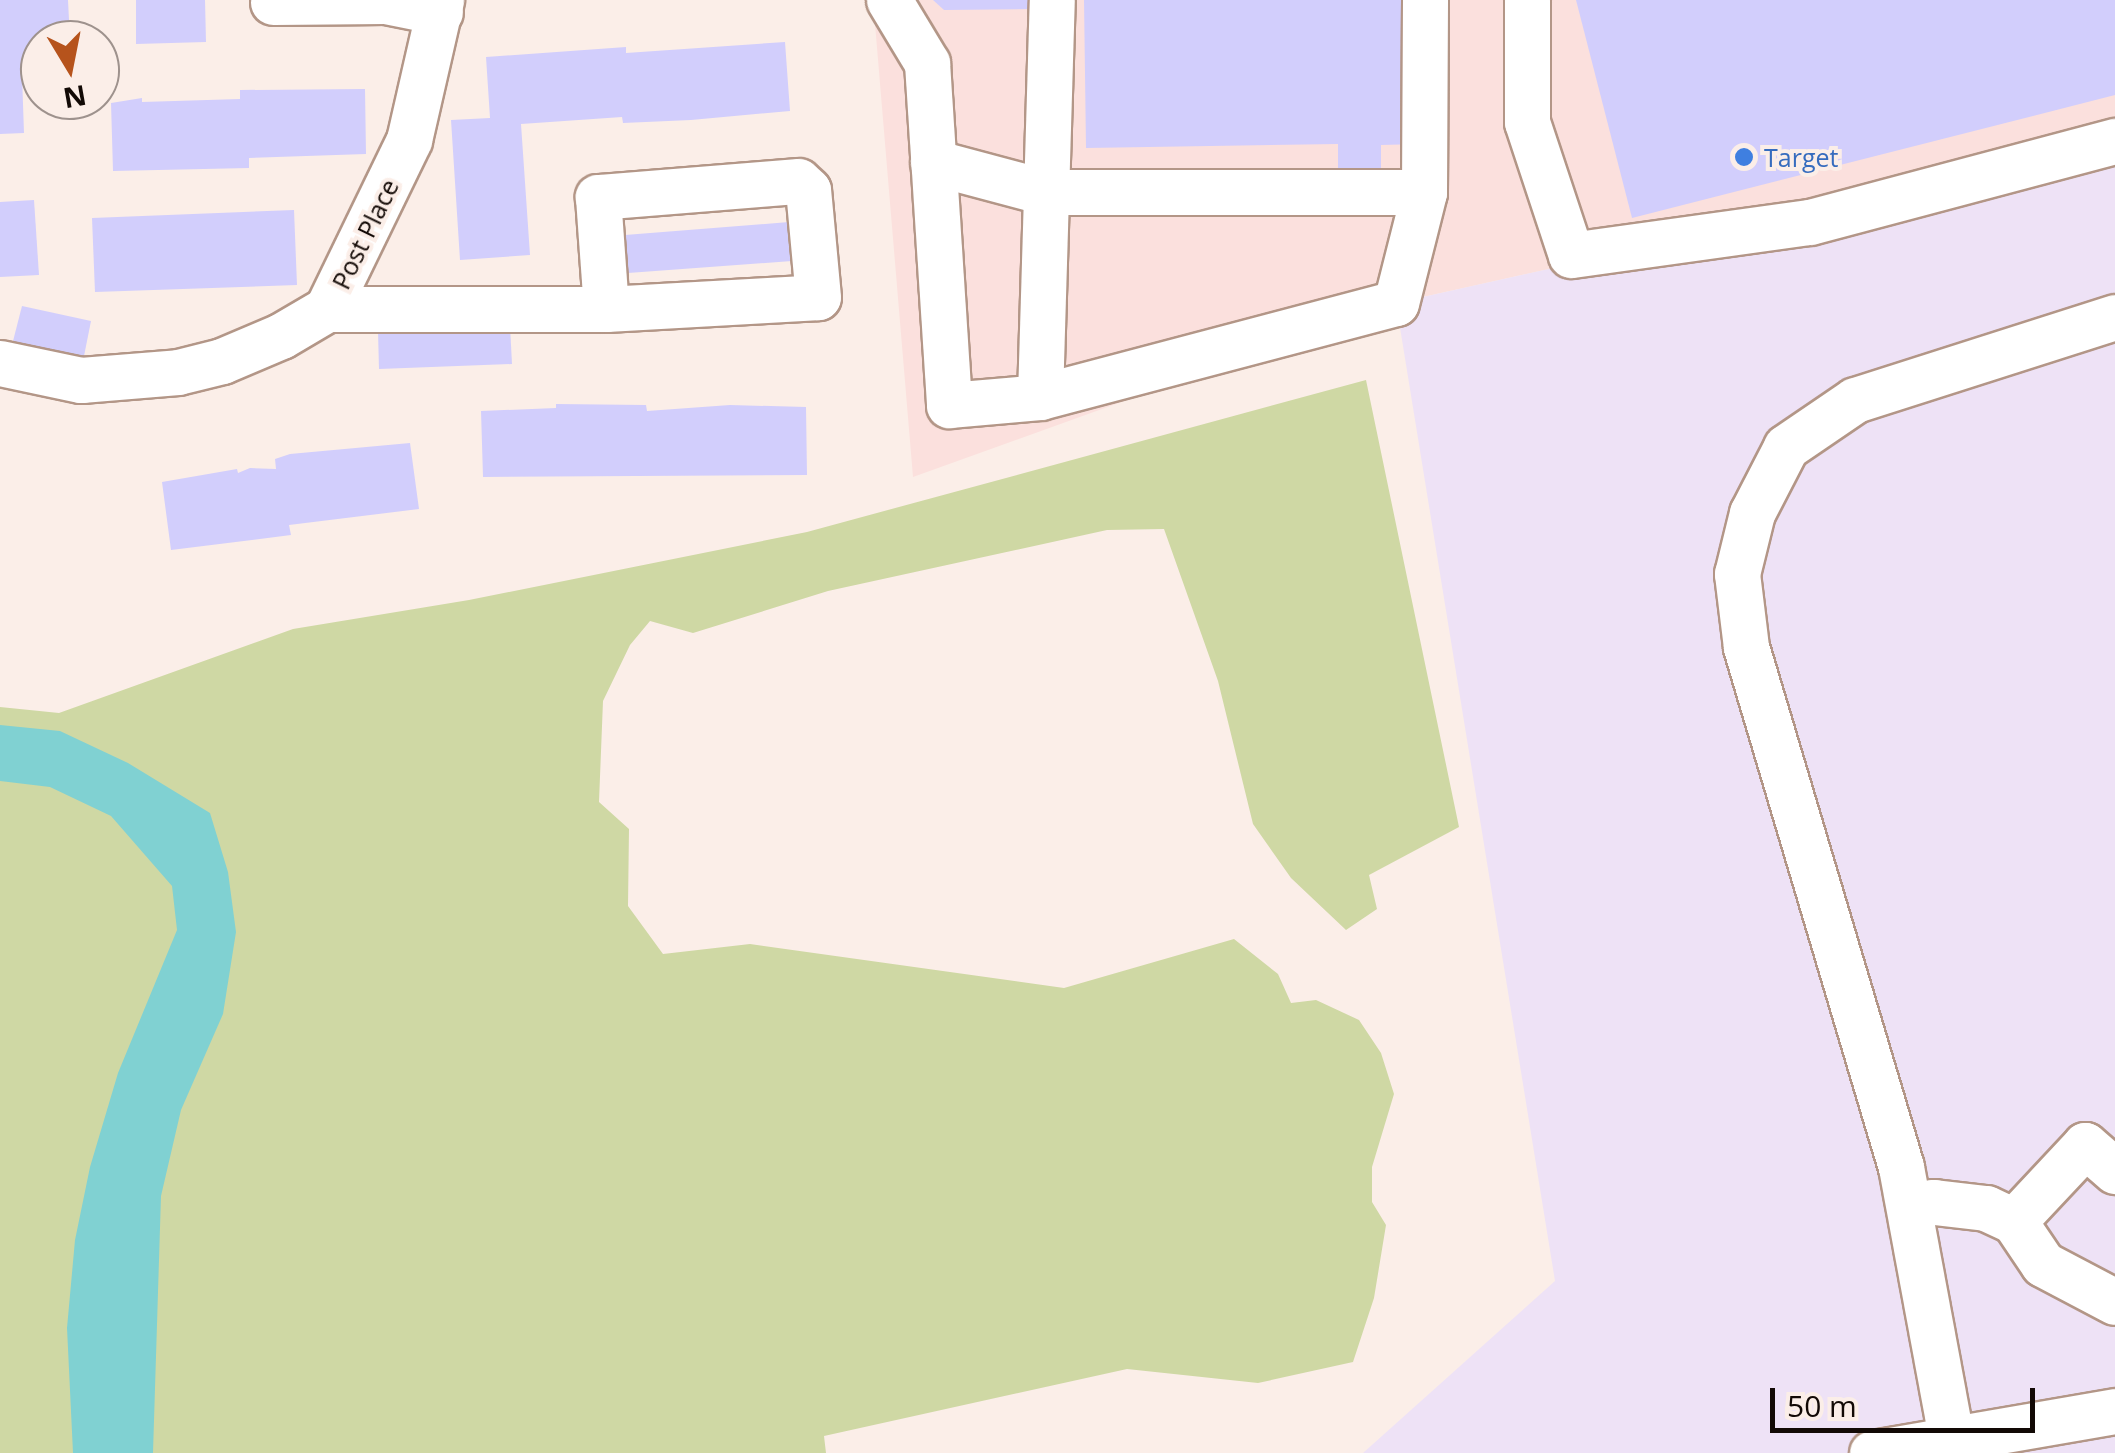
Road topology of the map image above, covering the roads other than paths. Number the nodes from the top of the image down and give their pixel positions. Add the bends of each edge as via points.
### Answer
1 (889, 0) edge
2 (1052, 0) edge
3 (1425, 0) edge
4 (1527, 0) edge
5 (272, 2) dead end
6 (440, 6) edge
7 (2115, 141) edge
8 (933, 162) junction
9 (1045, 192) junction
10 (1424, 192) junction
11 (328, 309) junction
12 (606, 309) junction
13 (2115, 318) edge
14 (0, 363) edge
15 (1040, 397) junction
16 (2115, 1171) edge
17 (1908, 1205) junction
18 (2014, 1220) junction
19 (2115, 1302) edge
20 (2115, 1412) edge
21 (1952, 1446) edge
22 (1872, 1453) edge

1 - 8 street via 926,63
2 - 9 street
3 - 10 street
4 - 7 street via 1527,122 1572,256 1810,222
5 - 6 street
6 - 11 street, Post Place via 409,140
8 - 9 street
8 - 15 street via 948,406
9 - 10 street
9 - 15 street
10 - 15 street via 1396,303
11 - 12 street
11 - 14 street, Post Place via 222,362 178,372 81,380
12 - 12 street via 818,297 808,190 798,181 598,197
13 - 17 street via 1854,400 1786,447 1752,512 1737,574 1746,647
16 - 18 street via 2085,1145
17 - 18 street via 1986,1208
17 - 21 street
18 - 19 street via 2042,1264
20 - 21 street
21 - 22 street

